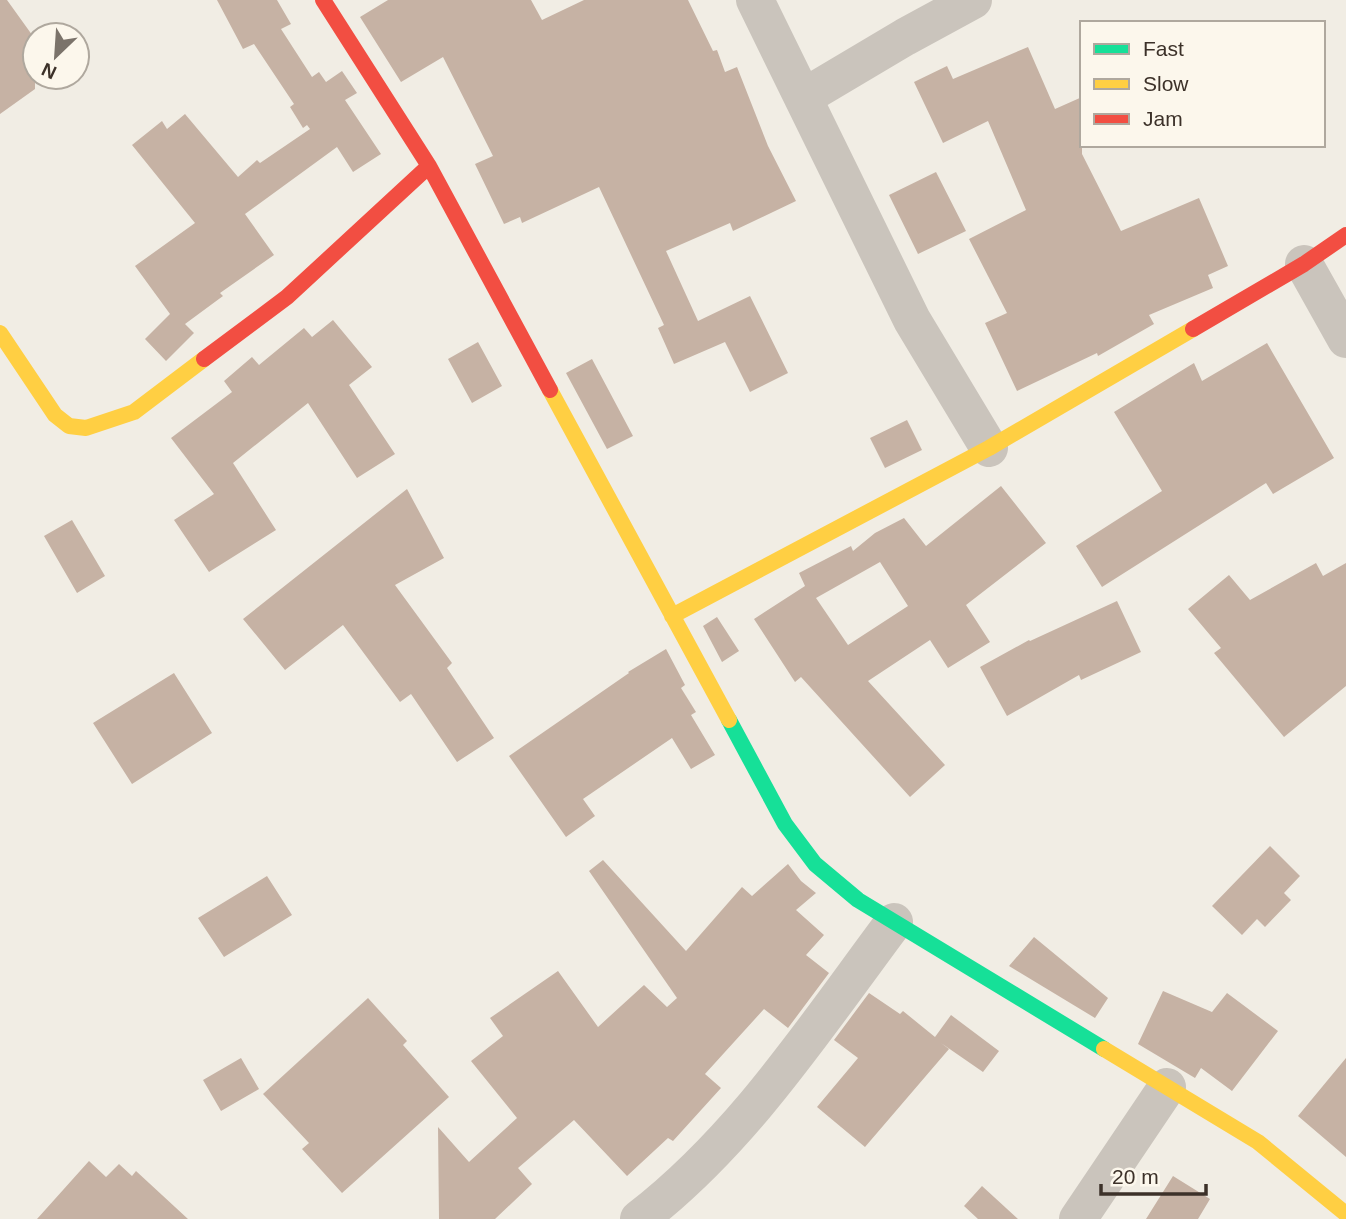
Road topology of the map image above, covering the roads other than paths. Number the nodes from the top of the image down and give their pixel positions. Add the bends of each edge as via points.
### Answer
1 (323, 0) edge
2 (755, 0) edge
3 (973, 0) edge
4 (804, 97) junction
5 (429, 166) junction
6 (1346, 235) edge
7 (1304, 264) junction
8 (0, 333) edge
9 (1346, 339) edge
10 (989, 448) junction
11 (672, 616) junction
12 (894, 922) junction
13 (1167, 1087) junction
14 (1346, 1214) edge
15 (639, 1219) edge
16 (1078, 1219) edge

1 - 5 street
2 - 4 street
3 - 4 street
4 - 10 street via 912,320
5 - 8 street via 288,298 134,412 86,428 69,426 55,415
5 - 11 street
6 - 7 street
7 - 9 street
7 - 10 street
10 - 11 street
11 - 12 street via 785,824 815,864 858,900
12 - 13 street
12 - 15 street via 753,1109 670,1196
13 - 14 street via 1258,1142
13 - 16 street

